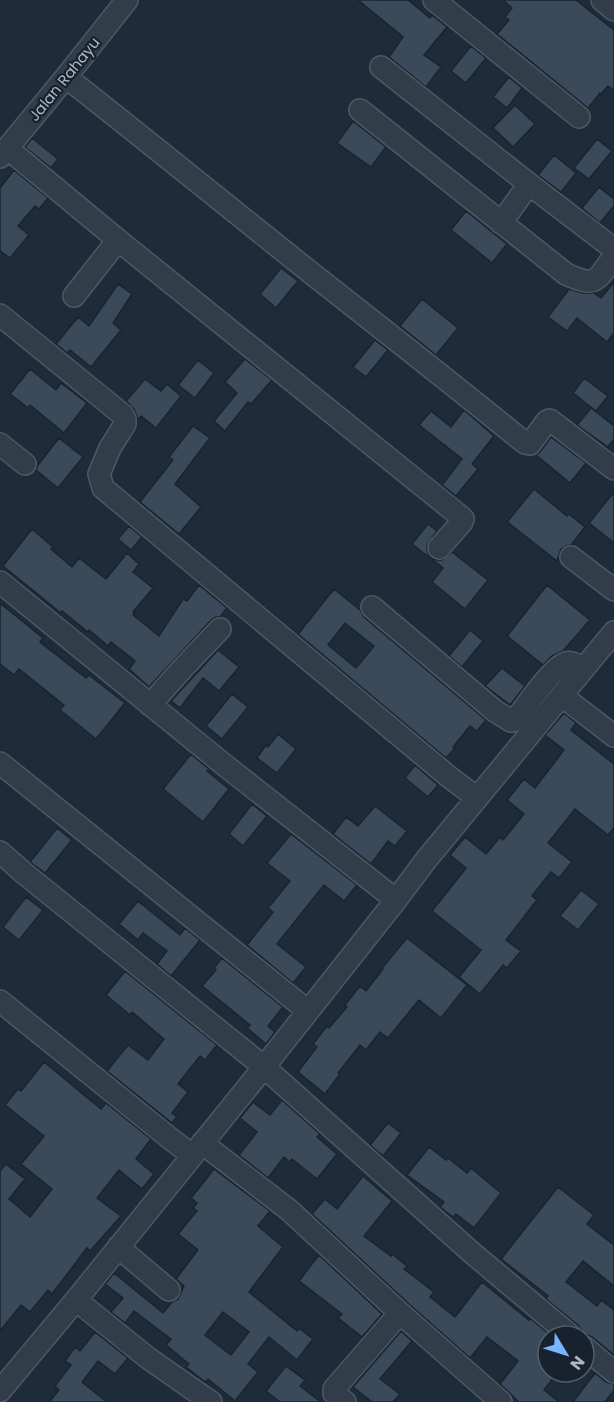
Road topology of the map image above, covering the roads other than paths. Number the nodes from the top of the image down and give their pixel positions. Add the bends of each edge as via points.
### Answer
1 (127, 0) edge
2 (434, 0) edge
3 (602, 0) edge
4 (614, 10) edge
5 (381, 67) dead end
6 (66, 77) junction
7 (360, 110) dead end
8 (579, 117) dead end
9 (4, 153) edge
10 (530, 184) junction
11 (501, 223) junction
12 (118, 240) junction
13 (614, 249) edge
14 (614, 256) edge
15 (74, 296) dead end
16 (0, 315) edge
17 (0, 444) edge
18 (25, 464) dead end
19 (614, 469) edge
20 (439, 548) dead end
21 (571, 557) dead end
22 (0, 582) edge
23 (614, 590) edge
24 (372, 607) dead end
25 (220, 629) dead end
26 (614, 632) edge
27 (583, 669) junction
28 (562, 696) junction
29 (150, 705) junction
30 (614, 736) edge
31 (0, 763) edge
32 (477, 798) junction
33 (0, 852) edge
34 (396, 900) junction
35 (0, 1000) edge
36 (308, 1011) junction
37 (264, 1067) junction
38 (197, 1149) junction
39 (118, 1246) junction
40 (169, 1290) dead end
41 (76, 1300) junction
42 (400, 1314) junction
43 (557, 1324) edge
44 (596, 1357) edge
45 (614, 1372) edge
46 (4, 1380) edge
47 (211, 1402) edge
48 (345, 1402) edge
49 (501, 1402) edge

1 - 6 street, Jalan Rahayu
2 - 8 street
3 - 4 street
5 - 10 street
6 - 9 street, Jalan Rahayu
6 - 19 street via 525,443 530,444 550,420
7 - 11 street
9 - 12 street
10 - 11 street
10 - 13 street
11 - 14 street via 566,274 583,282 597,279
12 - 15 street
12 - 20 street via 460,516 462,522
16 - 32 street via 123,415 125,424 99,474 103,488
17 - 18 street
21 - 23 street
22 - 29 street
24 - 27 street via 511,721 560,666 567,662
25 - 29 street
26 - 27 street
27 - 28 street
28 - 30 street
28 - 32 street
29 - 34 street
31 - 36 street
32 - 34 street
33 - 37 street
34 - 36 street
35 - 38 street via 172,1140
36 - 37 street
37 - 38 street
37 - 43 street
38 - 39 street
38 - 42 street via 289,1210
39 - 40 street
39 - 41 street
41 - 46 street
41 - 47 street
42 - 48 street via 334,1389
42 - 49 street
44 - 45 street

